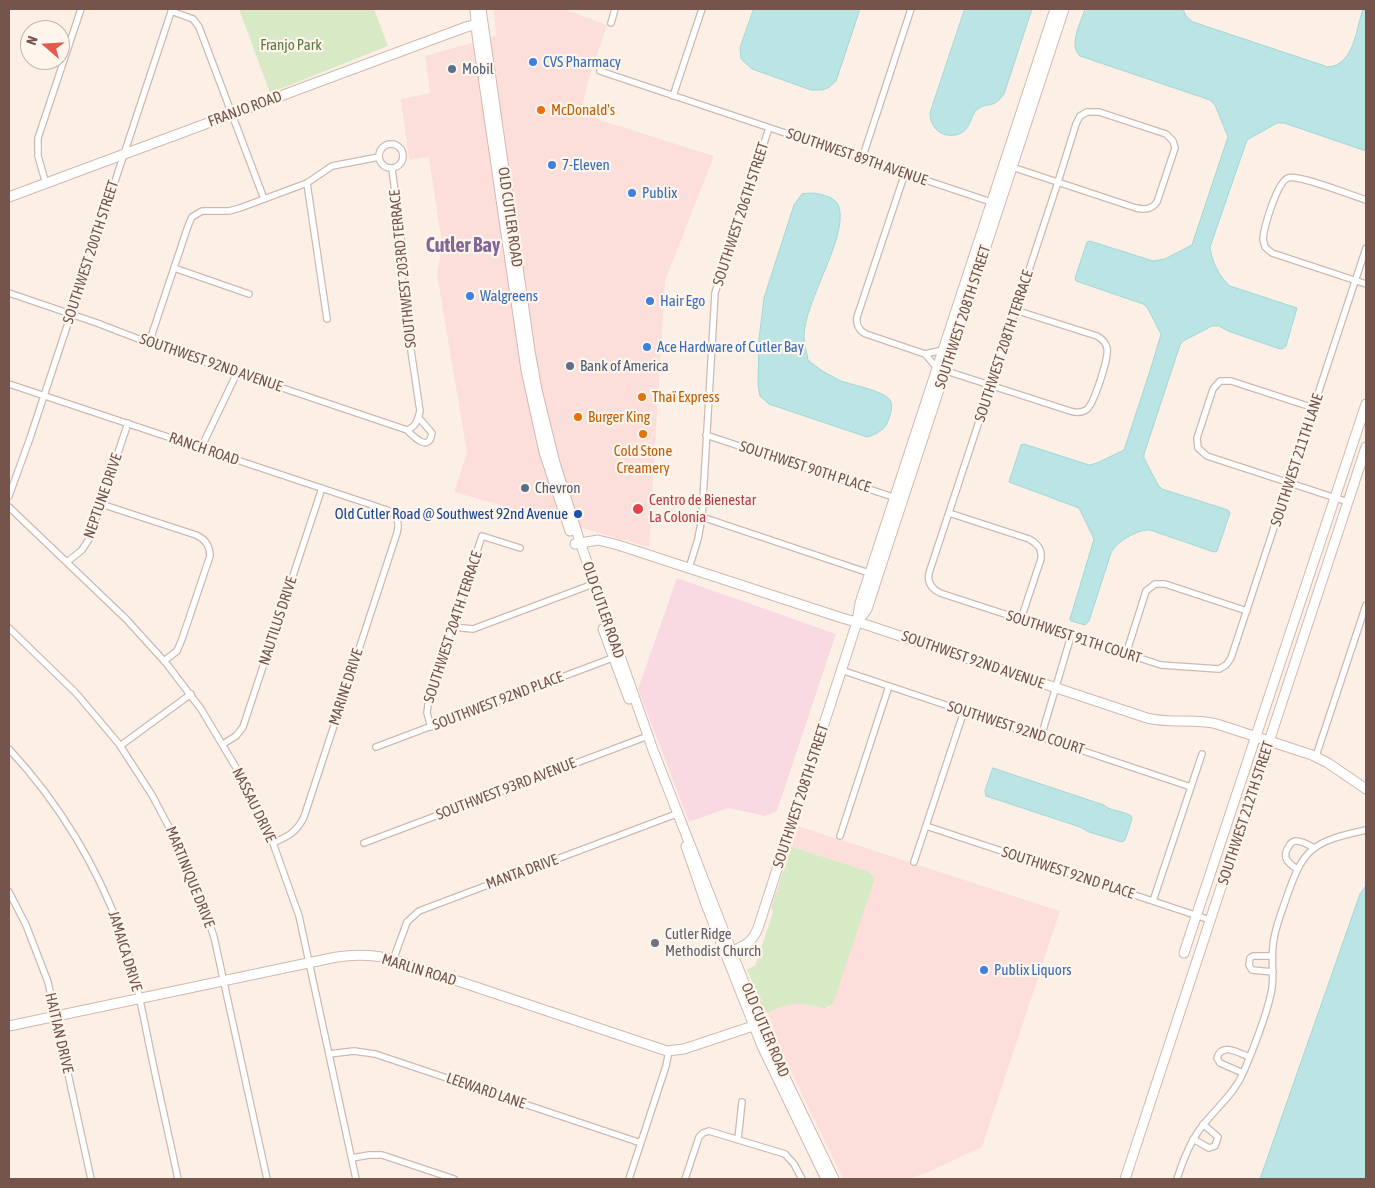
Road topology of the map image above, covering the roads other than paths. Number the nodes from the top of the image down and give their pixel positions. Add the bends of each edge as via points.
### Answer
1 (81, 9) edge
2 (474, 9) edge
3 (481, 9) edge
4 (615, 9) edge
5 (702, 9) edge
6 (911, 9) edge
7 (1055, 9) edge
8 (1064, 9) edge
9 (171, 10) edge
10 (611, 23) dead end
11 (479, 24) junction
12 (600, 72) dead end
13 (673, 96) junction
14 (232, 114) junction
15 (769, 128) junction
16 (123, 154) junction
17 (379, 157) junction
18 (862, 159) junction
19 (1008, 166) junction
20 (392, 169) junction
21 (904, 174) junction
22 (1058, 182) junction
23 (307, 183) junction
24 (46, 184) junction
25 (9, 197) edge
26 (264, 199) junction
27 (1366, 200) edge
28 (996, 204) junction
29 (1366, 248) edge
30 (512, 252) junction
31 (174, 268) junction
32 (1356, 280) junction
33 (1366, 284) edge
34 (9, 293) edge
35 (249, 294) dead end
36 (1015, 310) junction
37 (70, 314) junction
38 (327, 319) dead end
39 (519, 327) junction
40 (528, 338) junction
41 (149, 343) junction
42 (943, 350) junction
43 (925, 354) junction
44 (941, 369) junction
45 (237, 373) junction
46 (9, 384) edge
47 (991, 385) junction
48 (44, 395) junction
49 (1366, 404) edge
50 (537, 407) junction
51 (1314, 408) junction
52 (419, 418) junction
53 (128, 423) junction
54 (410, 428) junction
55 (706, 435) junction
56 (1366, 446) edge
57 (201, 448) junction
58 (9, 474) edge
59 (16, 476) junction
60 (1289, 483) junction
61 (322, 488) junction
62 (9, 496) edge
63 (1335, 498) junction
64 (899, 499) junction
65 (1348, 502) junction
66 (101, 504) junction
67 (9, 507) edge
68 (949, 513) junction
69 (396, 517) joint
70 (702, 517) junction
71 (577, 543) junction
72 (520, 548) dead end
73 (67, 562) junction
74 (688, 568) junction
75 (869, 573) junction
76 (588, 586) junction
77 (931, 586) joint
78 (1366, 605) edge
79 (1247, 611) junction
80 (1021, 619) junction
81 (857, 622) junction
82 (453, 627) junction
83 (9, 628) edge
84 (1071, 636) junction
85 (1126, 654) junction
86 (616, 656) junction
87 (164, 661) junction
88 (1221, 668) joint
89 (841, 670) junction
90 (889, 686) junction
91 (1055, 688) junction
92 (190, 694) junction
93 (964, 711) junction
94 (431, 727) junction
95 (1041, 736) junction
96 (1256, 736) junction
97 (646, 737) junction
98 (1269, 740) junction
99 (222, 744) junction
100 (120, 746) junction
101 (376, 747) dead end
102 (9, 749) edge
103 (1202, 754) dead end
104 (1316, 756) junction
105 (1191, 786) junction
106 (1366, 789) edge
107 (676, 814) junction
108 (926, 826) junction
109 (1366, 830) edge
110 (840, 836) dead end
111 (364, 843) dead end
112 (273, 844) junction
113 (1314, 848) junction
114 (914, 862) dead end
115 (1297, 869) junction
116 (9, 892) edge
117 (1153, 901) junction
118 (1197, 916) junction
119 (1210, 920) junction
120 (729, 952) junction
121 (1184, 953) dead end
122 (1272, 956) junction
123 (393, 960) junction
124 (310, 962) junction
125 (1273, 972) junction
126 (224, 980) junction
127 (140, 998) junction
128 (56, 1016) junction
129 (757, 1025) junction
130 (9, 1026) edge
131 (669, 1051) junction
132 (329, 1054) junction
133 (1250, 1057) junction
134 (1243, 1073) junction
135 (742, 1102) dead end
136 (1203, 1124) junction
137 (738, 1139) junction
138 (1193, 1139) junction
139 (641, 1143) junction
140 (352, 1158) junction
141 (91, 1179) edge
142 (178, 1179) edge
143 (267, 1179) edge
144 (356, 1179) edge
145 (454, 1179) edge
146 (629, 1179) edge
147 (685, 1179) edge
148 (802, 1179) edge
149 (826, 1179) edge
150 (834, 1179) edge
151 (1125, 1179) edge
152 (1177, 1179) edge

1 - 24 street via 38,138 38,156
2 - 11 street, OLD CUTLER ROAD
3 - 11 street, OLD CUTLER ROAD
4 - 10 street
5 - 13 street
6 - 18 street
7 - 19 street, SOUTHWEST 208TH STREET
8 - 19 street, SOUTHWEST 208TH STREET
9 - 14 street via 193,19 199,27
9 - 16 street, SOUTHWEST 200TH STREET
11 - 14 street, FRANJO ROAD
11 - 30 street, OLD CUTLER ROAD
12 - 13 street, SOUTHWEST 89TH AVENUE
13 - 15 street, SOUTHWEST 89TH AVENUE
14 - 16 street, FRANJO ROAD
14 - 26 street
15 - 18 street, SOUTHWEST 89TH AVENUE
15 - 55 street, SOUTHWEST 206TH STREET via 715,293
16 - 24 street, FRANJO ROAD
16 - 37 street, SOUTHWEST 200TH STREET
17 - 20 street via 382,164
17 - 20 street via 381,149 388,144 400,147 404,154 402,162
17 - 23 street via 332,166
18 - 21 street, SOUTHWEST 89TH AVENUE
19 - 22 street
19 - 28 street, SOUTHWEST 208TH STREET
20 - 52 street, SOUTHWEST 203RD TERRACE via 402,245 402,290
21 - 28 street, SOUTHWEST 89TH AVENUE
21 - 43 street via 857,322 866,334
22 - 22 street, SOUTHWEST 208TH TERRACE via 1077,121 1089,111 1164,134 1173,141 1174,156 1159,199 1145,210
22 - 36 street, SOUTHWEST 208TH TERRACE
23 - 26 street
23 - 38 street
24 - 25 street, FRANJO ROAD
26 - 31 street via 235,210 202,211 192,217
27 - 32 street via 1300,178 1286,179 1278,189 1263,241 1274,254
28 - 42 street, SOUTHWEST 208TH STREET
28 - 44 street, SOUTHWEST 208TH STREET
29 - 32 street, SOUTHWEST 211TH LANE
30 - 39 street, OLD CUTLER ROAD
30 - 40 street, OLD CUTLER ROAD
31 - 35 street
31 - 41 street
32 - 33 street
32 - 51 street, SOUTHWEST 211TH LANE
34 - 37 street, SOUTHWEST 92ND AVENUE
36 - 47 street, SOUTHWEST 208TH TERRACE
36 - 47 street via 1097,336 1106,344 1106,360 1092,403 1086,410 1078,412
37 - 41 street, SOUTHWEST 92ND AVENUE
37 - 48 street, SOUTHWEST 200TH STREET
39 - 40 street
39 - 50 street, OLD CUTLER ROAD
40 - 50 street, OLD CUTLER ROAD
41 - 45 street, SOUTHWEST 92ND AVENUE
42 - 43 street
42 - 44 street, SOUTHWEST 208TH STREET
43 - 44 street
44 - 47 street
44 - 64 street, SOUTHWEST 208TH STREET
45 - 54 street, SOUTHWEST 92ND AVENUE
45 - 57 street
46 - 48 street, RANCH ROAD
47 - 68 street, SOUTHWEST 208TH TERRACE
48 - 53 street, RANCH ROAD
48 - 59 street, SOUTHWEST 200TH STREET
49 - 63 street, SOUTHWEST 212TH STREET
50 - 71 street, OLD CUTLER ROAD via 550,473
51 - 60 street, SOUTHWEST 211TH LANE
51 - 60 street via 1222,380 1213,389 1203,418 1197,438 1201,452
52 - 54 street
52 - 54 street, SOUTHWEST 92ND AVENUE via 432,433 428,442 418,441
53 - 57 street, RANCH ROAD
53 - 66 street, NEPTUNE DRIVE
55 - 64 street, SOUTHWEST 90TH PLACE
55 - 70 street, SOUTHWEST 206TH STREET
56 - 65 street, SOUTHWEST 212TH STREET
57 - 61 street, RANCH ROAD
58 - 59 street
59 - 62 street, SOUTHWEST 200TH STREET
60 - 63 street
60 - 79 street, SOUTHWEST 211TH LANE
61 - 69 street, RANCH ROAD via 387,510
61 - 99 street, NAUTILUS DRIVE via 243,727 236,736
63 - 65 street
63 - 96 street, SOUTHWEST 212TH STREET
64 - 75 street, SOUTHWEST 208TH STREET
64 - 81 street, SOUTHWEST 208TH STREET via 866,609
65 - 98 street, SOUTHWEST 212TH STREET
66 - 73 street, NEPTUNE DRIVE via 86,544
66 - 87 street via 196,535 208,545 210,556 181,643
67 - 73 street, NASSAU DRIVE
68 - 77 street, SOUTHWEST 208TH TERRACE via 929,574
68 - 80 street via 1035,543 1041,559
69 - 112 street, MARINE DRIVE via 397,533 304,817 294,833
70 - 74 street, SOUTHWEST 206TH STREET
70 - 75 street
71 - 74 street, SOUTHWEST 92ND AVENUE via 608,542
71 - 76 street, OLD CUTLER ROAD
71 - 86 street, OLD CUTLER ROAD
72 - 82 street, SOUTHWEST 204TH TERRACE via 482,536
73 - 87 street, NASSAU DRIVE
74 - 81 street, SOUTHWEST 92ND AVENUE
75 - 81 street, SOUTHWEST 208TH STREET
76 - 82 street via 473,630
76 - 86 street, OLD CUTLER ROAD
77 - 80 street, SOUTHWEST 91TH COURT via 940,593
78 - 104 street
79 - 85 street via 1165,584 1154,584 1146,591
79 - 88 street, SOUTHWEST 211TH LANE via 1231,658
80 - 84 street, SOUTHWEST 91TH COURT
81 - 89 street, SOUTHWEST 208TH STREET
81 - 91 street, SOUTHWEST 92ND AVENUE
82 - 94 street, SOUTHWEST 204TH TERRACE via 427,706
83 - 100 street, MARTINIQUE DRIVE via 76,693
84 - 85 street, SOUTHWEST 91TH COURT
84 - 91 street
85 - 88 street, SOUTHWEST 91TH COURT via 1170,666
86 - 94 street, SOUTHWEST 92ND PLACE
86 - 97 street, OLD CUTLER ROAD
87 - 92 street, NASSAU DRIVE
89 - 90 street, SOUTHWEST 92ND COURT
89 - 120 street, SOUTHWEST 208TH STREET via 756,933 750,942
90 - 93 street, SOUTHWEST 92ND COURT
90 - 110 street
91 - 95 street
91 - 96 street, SOUTHWEST 92ND AVENUE via 1150,719 1203,721
92 - 99 street, NASSAU DRIVE
92 - 100 street
93 - 95 street, SOUTHWEST 92ND COURT
93 - 108 street
94 - 101 street, SOUTHWEST 92ND PLACE
95 - 105 street, SOUTHWEST 92ND COURT
96 - 98 street, SOUTHWEST 92ND AVENUE
96 - 118 street, SOUTHWEST 212TH STREET
97 - 107 street, OLD CUTLER ROAD
97 - 111 street, SOUTHWEST 93RD AVENUE
98 - 104 street, SOUTHWEST 92ND AVENUE
98 - 119 street, SOUTHWEST 212TH STREET
99 - 112 street, NASSAU DRIVE via 253,799
100 - 126 street, MARTINIQUE DRIVE via 158,805 189,866 212,929
102 - 127 street, JAMAICA DRIVE via 51,800 89,860 122,933
103 - 105 street
104 - 106 street, SOUTHWEST 92ND AVENUE
105 - 117 street
107 - 120 street, OLD CUTLER ROAD
107 - 123 street, MANTA DRIVE via 419,911 406,922
108 - 114 street
108 - 117 street, SOUTHWEST 92ND PLACE
109 - 113 street via 1329,839
112 - 124 street, NASSAU DRIVE via 299,916
113 - 115 street
113 - 115 street via 1301,841 1291,842 1286,859
115 - 122 street via 1276,930
116 - 128 street, HAITIAN DRIVE via 44,969
117 - 118 street, SOUTHWEST 92ND PLACE
118 - 119 street, SOUTHWEST 92ND PLACE
118 - 121 street, SOUTHWEST 212TH STREET
119 - 151 street, SOUTHWEST 212TH STREET
120 - 129 street, OLD CUTLER ROAD
122 - 125 street
122 - 125 street via 1253,956 1248,965 1252,970
123 - 124 street, MARLIN ROAD via 352,956
123 - 131 street, MARLIN ROAD
124 - 126 street, MARLIN ROAD
124 - 132 street, NASSAU DRIVE
125 - 133 street via 1271,994
126 - 127 street, MARLIN ROAD
126 - 143 street, MARTINIQUE DRIVE
127 - 128 street, MARLIN ROAD
127 - 142 street, JAMAICA DRIVE
128 - 130 street, MARLIN ROAD
128 - 141 street, HAITIAN DRIVE
129 - 131 street, MARLIN ROAD
129 - 149 street, OLD CUTLER ROAD via 768,1060
129 - 150 street, OLD CUTLER ROAD
131 - 139 street
132 - 139 street, LEEWARD LANE via 354,1051 375,1054
132 - 140 street, NASSAU DRIVE
133 - 134 street
133 - 134 street via 1227,1049 1219,1054 1220,1063
134 - 136 street via 1227,1100
135 - 137 street
136 - 138 street
136 - 138 street via 1218,1137 1215,1146 1209,1148
137 - 147 street via 712,1131 703,1133
137 - 148 street via 785,1154
138 - 152 street
139 - 146 street
140 - 144 street, NASSAU DRIVE
140 - 145 street via 382,1155

